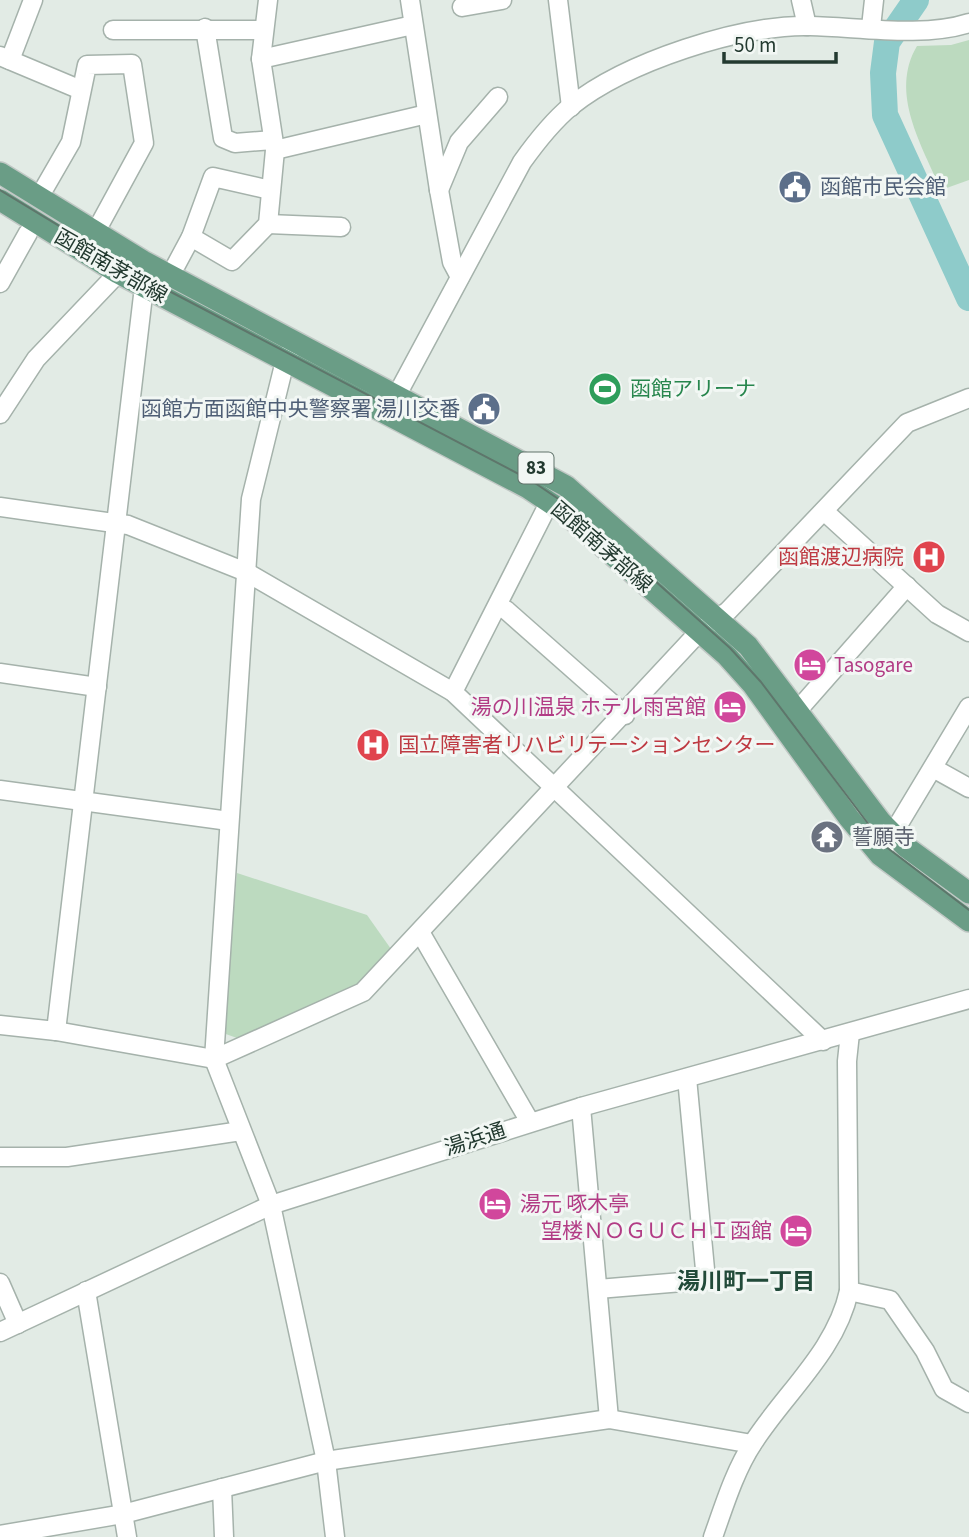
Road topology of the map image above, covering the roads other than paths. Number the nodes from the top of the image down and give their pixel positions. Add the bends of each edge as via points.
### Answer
1 (33, 0) edge
2 (268, 0) edge
3 (410, 0) edge
4 (502, 0) edge
5 (558, 0) edge
6 (800, 0) edge
7 (874, 0) edge
8 (462, 7) dead end
9 (969, 23) edge
10 (413, 25) junction
11 (807, 26) junction
12 (874, 27) junction
13 (205, 29) junction
14 (113, 30) dead end
15 (264, 30) junction
16 (5, 58) edge
17 (261, 59) junction
18 (81, 90) junction
19 (498, 97) dead end
20 (571, 107) junction
21 (427, 114) junction
22 (274, 145) junction
23 (0, 173) edge
24 (45, 187) dead end
25 (270, 190) junction
26 (439, 190) junction
27 (0, 200) edge
28 (102, 222) dead end
29 (268, 224) junction
30 (341, 227) dead end
31 (28, 233) dead end
32 (191, 237) junction
33 (167, 267) junction
34 (118, 273) junction
35 (460, 277) junction
36 (0, 283) edge
37 (144, 287) junction
38 (296, 341) junction
39 (285, 361) junction
40 (397, 394) junction
41 (969, 398) edge
42 (0, 414) edge
43 (386, 414) junction
44 (550, 501) junction
45 (0, 507) edge
46 (824, 511) junction
47 (117, 523) junction
48 (246, 572) junction
49 (907, 586) junction
50 (506, 610) dead end
51 (719, 619) junction
52 (699, 632) junction
53 (969, 632) edge
54 (0, 673) edge
55 (97, 687) junction
56 (453, 692) junction
57 (969, 707) edge
58 (798, 710) junction
59 (625, 715) junction
60 (933, 768) junction
61 (556, 788) junction
62 (969, 788) edge
63 (0, 790) edge
64 (83, 802) junction
65 (229, 821) junction
66 (892, 834) junction
67 (880, 855) junction
68 (969, 892) edge
69 (969, 921) edge
70 (420, 932) junction
71 (969, 999) edge
72 (0, 1025) edge
73 (56, 1031) junction
74 (850, 1033) junction
75 (823, 1041) junction
76 (214, 1059) junction
77 (687, 1078) junction
78 (581, 1107) junction
79 (530, 1122) junction
80 (241, 1131) junction
81 (0, 1157) edge
82 (271, 1205) junction
83 (0, 1283) edge
84 (598, 1289) junction
85 (849, 1291) junction
86 (86, 1292) junction
87 (18, 1324) junction
88 (0, 1332) edge
89 (969, 1403) edge
90 (609, 1419) junction
91 (752, 1444) junction
92 (326, 1461) junction
93 (222, 1488) junction
94 (123, 1514) junction
95 (0, 1535) edge
96 (127, 1537) edge
97 (224, 1537) edge
98 (335, 1537) edge
99 (713, 1537) edge

1 - 16 street
2 - 15 street
3 - 10 street
4 - 8 street
5 - 20 street
6 - 11 street
7 - 12 street
9 - 12 street via 938,30
10 - 17 street
10 - 21 street
11 - 12 street
11 - 20 street via 756,29 710,41 621,78
13 - 14 street
13 - 15 street
13 - 22 street via 223,138
15 - 17 street
16 - 18 street
17 - 22 street
18 - 24 street via 71,142
18 - 28 street via 87,65 132,64 144,143
19 - 26 street via 459,142
20 - 35 street via 522,162
21 - 22 street
21 - 26 street
22 - 25 street
23 - 33 main road, 函館南茅部線 / 83
25 - 29 street
25 - 32 street via 213,177
26 - 35 street via 452,262
27 - 34 main road, 函館南茅部線 / 83
29 - 30 street
29 - 32 street via 232,261
31 - 36 street
32 - 33 street
33 - 37 street
33 - 38 main road, 函館南茅部線 / 83
34 - 37 main road, 函館南茅部線 / 83
34 - 42 street via 36,359
35 - 40 street
37 - 39 main road, 函館南茅部線 / 83
37 - 47 street
38 - 39 street
38 - 40 main road, 函館南茅部線 / 83
39 - 43 main road, 函館南茅部線 / 83
39 - 48 street via 251,499
40 - 43 street
40 - 51 main road, 函館南茅部線 / 83 via 566,486
41 - 46 street via 907,423
43 - 44 main road, 函館南茅部線 / 83
44 - 52 main road, 函館南茅部線 / 83
44 - 56 street
45 - 47 street
46 - 49 street
46 - 51 street
47 - 48 street
47 - 55 street
48 - 56 street
48 - 65 street
49 - 53 street via 937,614
49 - 58 street
50 - 59 street
51 - 52 street
51 - 58 main road, 函館南茅部線 / 83 via 757,656
52 - 59 street
52 - 67 main road, 函館南茅部線 / 83 via 753,685
54 - 55 street
55 - 64 street
56 - 61 street
57 - 60 street
58 - 66 main road, 函館南茅部線 / 83
59 - 61 street
60 - 62 street
60 - 66 street
61 - 70 street
61 - 75 street
63 - 64 street
64 - 65 street
64 - 73 street
65 - 76 street
66 - 67 street
66 - 68 main road, 函館南茅部線 / 83
67 - 69 main road, 函館南茅部線 / 83
70 - 76 street via 363,992
70 - 79 street
71 - 74 street, 湯浜通
72 - 73 street
73 - 76 street
74 - 75 street, 湯浜通
74 - 85 street
75 - 77 street, 湯浜通
76 - 80 street
77 - 78 street, 湯浜通
77 - 84 street via 706,1280
78 - 79 street, 湯浜通
78 - 84 street
79 - 82 street, 湯浜通
80 - 81 street via 67,1157
80 - 82 street
82 - 86 street, 湯浜通
82 - 92 street
83 - 87 street
84 - 90 street
85 - 89 street via 890,1300 944,1389
85 - 91 street via 834,1334
86 - 87 street, 湯浜通
86 - 94 street
87 - 88 street, 湯浜通
90 - 91 street
90 - 92 street
91 - 99 street
92 - 93 street
92 - 98 street
93 - 94 street
93 - 97 street
94 - 95 street
94 - 96 street

